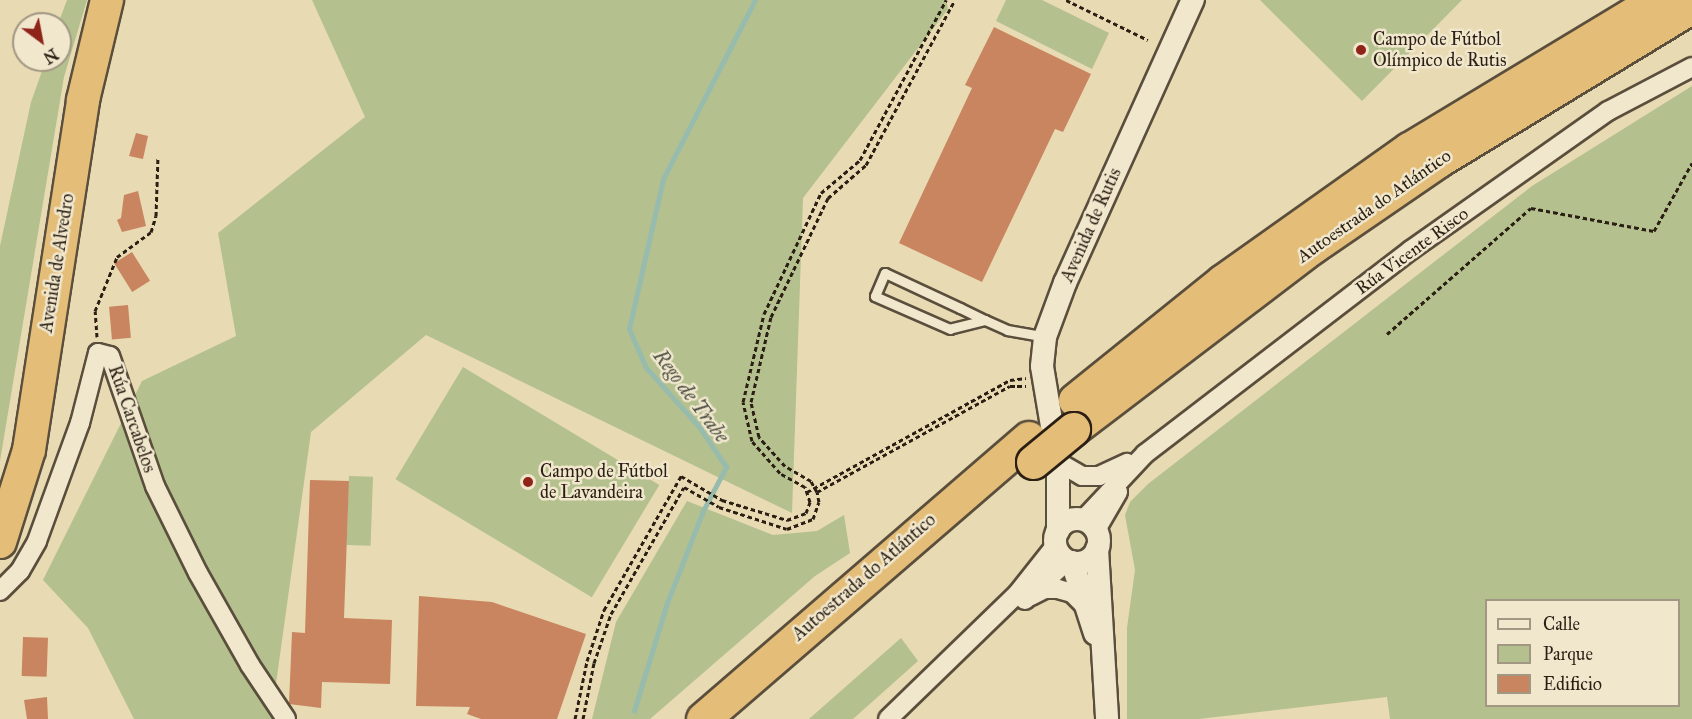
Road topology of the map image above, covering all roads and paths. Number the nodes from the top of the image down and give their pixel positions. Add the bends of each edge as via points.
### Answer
1 (107, 0) edge
2 (946, 0) edge
3 (955, 0) edge
4 (1066, 0) edge
5 (1193, 0) edge
6 (1656, 0) edge
7 (1692, 6) edge
8 (1148, 40) dead end
9 (1692, 67) edge
10 (158, 158) dead end
11 (1692, 164) edge
12 (985, 320) junction
13 (1387, 334) dead end
14 (1045, 338) junction
15 (98, 353) junction
16 (1037, 384) junction
17 (1071, 417) junction
18 (1040, 454) junction
19 (1144, 454) junction
20 (816, 490) junction
21 (807, 492) junction
22 (1089, 529) junction
23 (2, 533) edge
24 (1063, 549) junction
25 (0, 591) edge
26 (1027, 598) junction
27 (1086, 607) junction
28 (971, 641) junction
29 (1103, 655) junction
30 (1105, 718) edge
31 (286, 719) edge
32 (575, 719) edge
33 (584, 719) edge
34 (703, 719) edge
35 (735, 719) edge
36 (888, 719) edge

1 - 23 highway, Avenida de Alvedro via 83,100 29,450
2 - 21 path via 860,160 821,193 764,314 743,402 752,441 780,472
3 - 20 path via 866,165 828,198 771,317 751,402 759,437 785,466 811,482
4 - 8 path
5 - 14 street, Avenida de Rutis via 1065,283
6 - 17 highway, Autoestrada do Atlántico via 1409,149 1223,280
7 - 17 highway, Autoestrada do Atlántico via 1439,160
9 - 19 street, Rúa Vicente Risco via 1608,111 1412,250
10 - 15 path via 154,224 151,232 117,257 110,272 95,310
11 - 13 path via 1654,231 1531,208
12 - 12 lane via 885,273 875,296 950,329
12 - 14 lane via 1020,335
14 - 16 street, Avenida de Rutis
15 - 25 street, Rúa Carcabelos via 80,423 37,541 20,571
15 - 31 street, Rúa Carcabelos via 110,357 141,453 198,573
16 - 18 street, Avenida de Rutis
16 - 20 path via 1010,386
16 - 20 path via 1010,380
17 - 18 highway, bridge
18 - 19 street via 1082,476 1099,476
18 - 22 street, Avenida de Rutis
18 - 24 street, Avenida de Rutis
18 - 34 highway, Autoestrada do Atlántico
18 - 35 highway, Autoestrada do Atlántico
19 - 22 street, Rúa Vicente Risco
20 - 21 path
20 - 33 path via 819,502 813,519 787,529 719,507 684,487 611,614 594,663
21 - 32 path via 810,502 806,513 787,520 722,500 681,476 604,610 587,661
22 - 24 street via 1067,521
22 - 24 street via 1087,560
22 - 29 street, Avenida de Rutis
24 - 26 street
24 - 27 street, Avenida de Rutis
24 - 28 street
26 - 27 street via 1046,589 1058,589 1072,594
26 - 28 street
27 - 29 street, Avenida de Rutis
28 - 36 street
29 - 30 street, Avenida de Rutis

